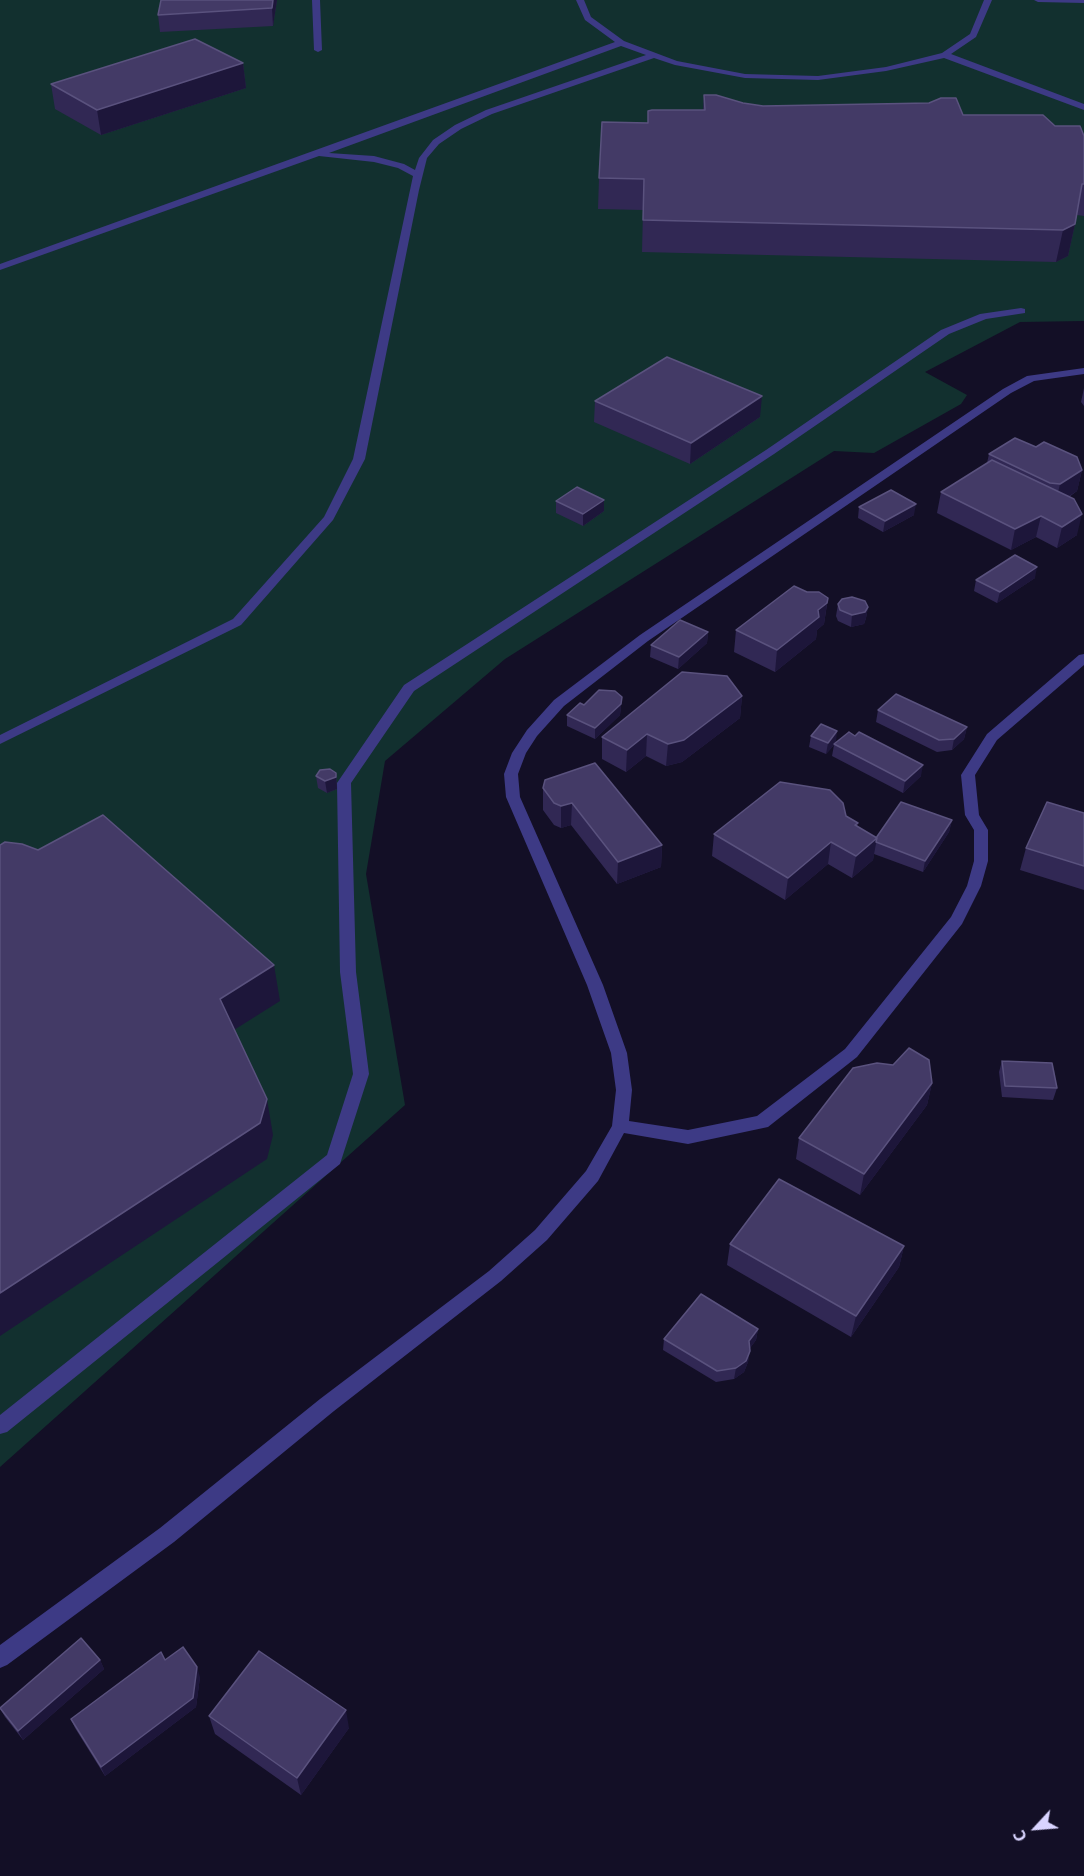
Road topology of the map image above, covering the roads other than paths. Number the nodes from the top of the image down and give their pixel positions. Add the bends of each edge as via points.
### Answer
1 (316, 0) edge
2 (580, 0) edge
3 (988, 0) edge
4 (1038, 0) edge
5 (1084, 1) edge
6 (621, 43) junction
7 (318, 50) dead end
8 (654, 55) junction
9 (945, 55) junction
10 (1084, 107) edge
11 (314, 155) junction
12 (418, 175) junction
13 (0, 267) edge
14 (1021, 311) dead end
15 (1084, 371) edge
16 (1084, 658) edge
17 (0, 740) edge
18 (620, 1126) junction
19 (0, 1426) edge
20 (0, 1658) edge

1 - 7 street
2 - 6 street via 588,18
3 - 9 street via 973,35
4 - 5 street
6 - 8 street
6 - 11 street
8 - 9 street via 675,63 745,75 818,78 886,69
8 - 12 street via 478,117 436,142 423,158
9 - 10 street
11 - 12 street via 374,159
11 - 13 street
12 - 17 street via 359,459 329,518 237,622
14 - 19 street via 984,316 945,332 770,452 409,688 344,783 348,972 361,1074 334,1159
15 - 18 street via 1031,378 1007,391 742,570 559,703 519,753 511,774 513,797 595,985 619,1053 624,1090
16 - 18 street via 992,737 968,775 972,815 981,830 981,861 974,886 957,920 851,1053 762,1122 688,1137
18 - 20 street via 592,1176 541,1235 495,1276 167,1535

